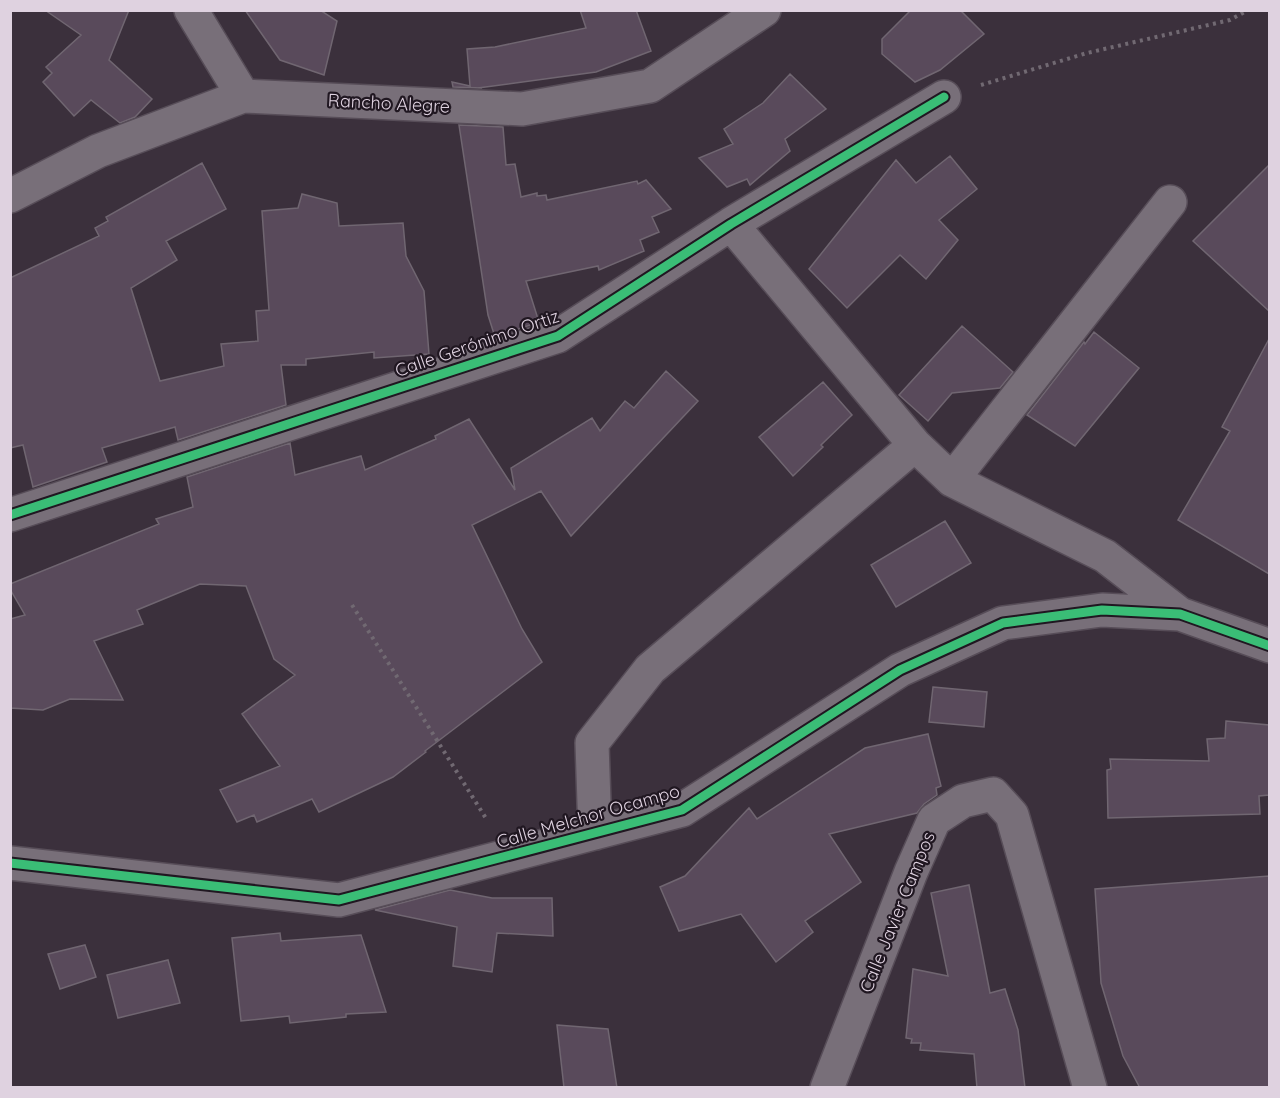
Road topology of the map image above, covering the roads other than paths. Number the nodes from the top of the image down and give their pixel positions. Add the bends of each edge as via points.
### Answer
1 (191, 10) edge
2 (764, 10) edge
3 (243, 96) junction
4 (944, 97) road end
5 (10, 196) edge
6 (1170, 202) dead end
7 (731, 224) junction
8 (915, 445) junction
9 (952, 480) junction
10 (10, 515) edge
11 (1180, 614) junction
12 (1269, 646) edge
13 (595, 833) junction
14 (10, 863) edge
15 (827, 1088) edge
16 (1090, 1088) edge

1 - 3 street
2 - 3 street, Rancho Alegre via 650,86 522,109
3 - 5 street, Rancho Alegre via 98,151
4 - 7 street, Calle Gerónimo Ortiz
6 - 9 street
7 - 8 street
7 - 10 street, Calle Gerónimo Ortiz via 558,336
8 - 9 street
8 - 13 street via 650,669 592,743
9 - 11 street via 1105,556
11 - 12 street, Calle Melchor Ocampo
11 - 13 street, Calle Melchor Ocampo via 1102,610 1003,623 900,670 682,810
13 - 14 street, Calle Melchor Ocampo via 339,900
15 - 16 street, Calle Javier Campos via 934,820 963,801 993,794 1012,815

